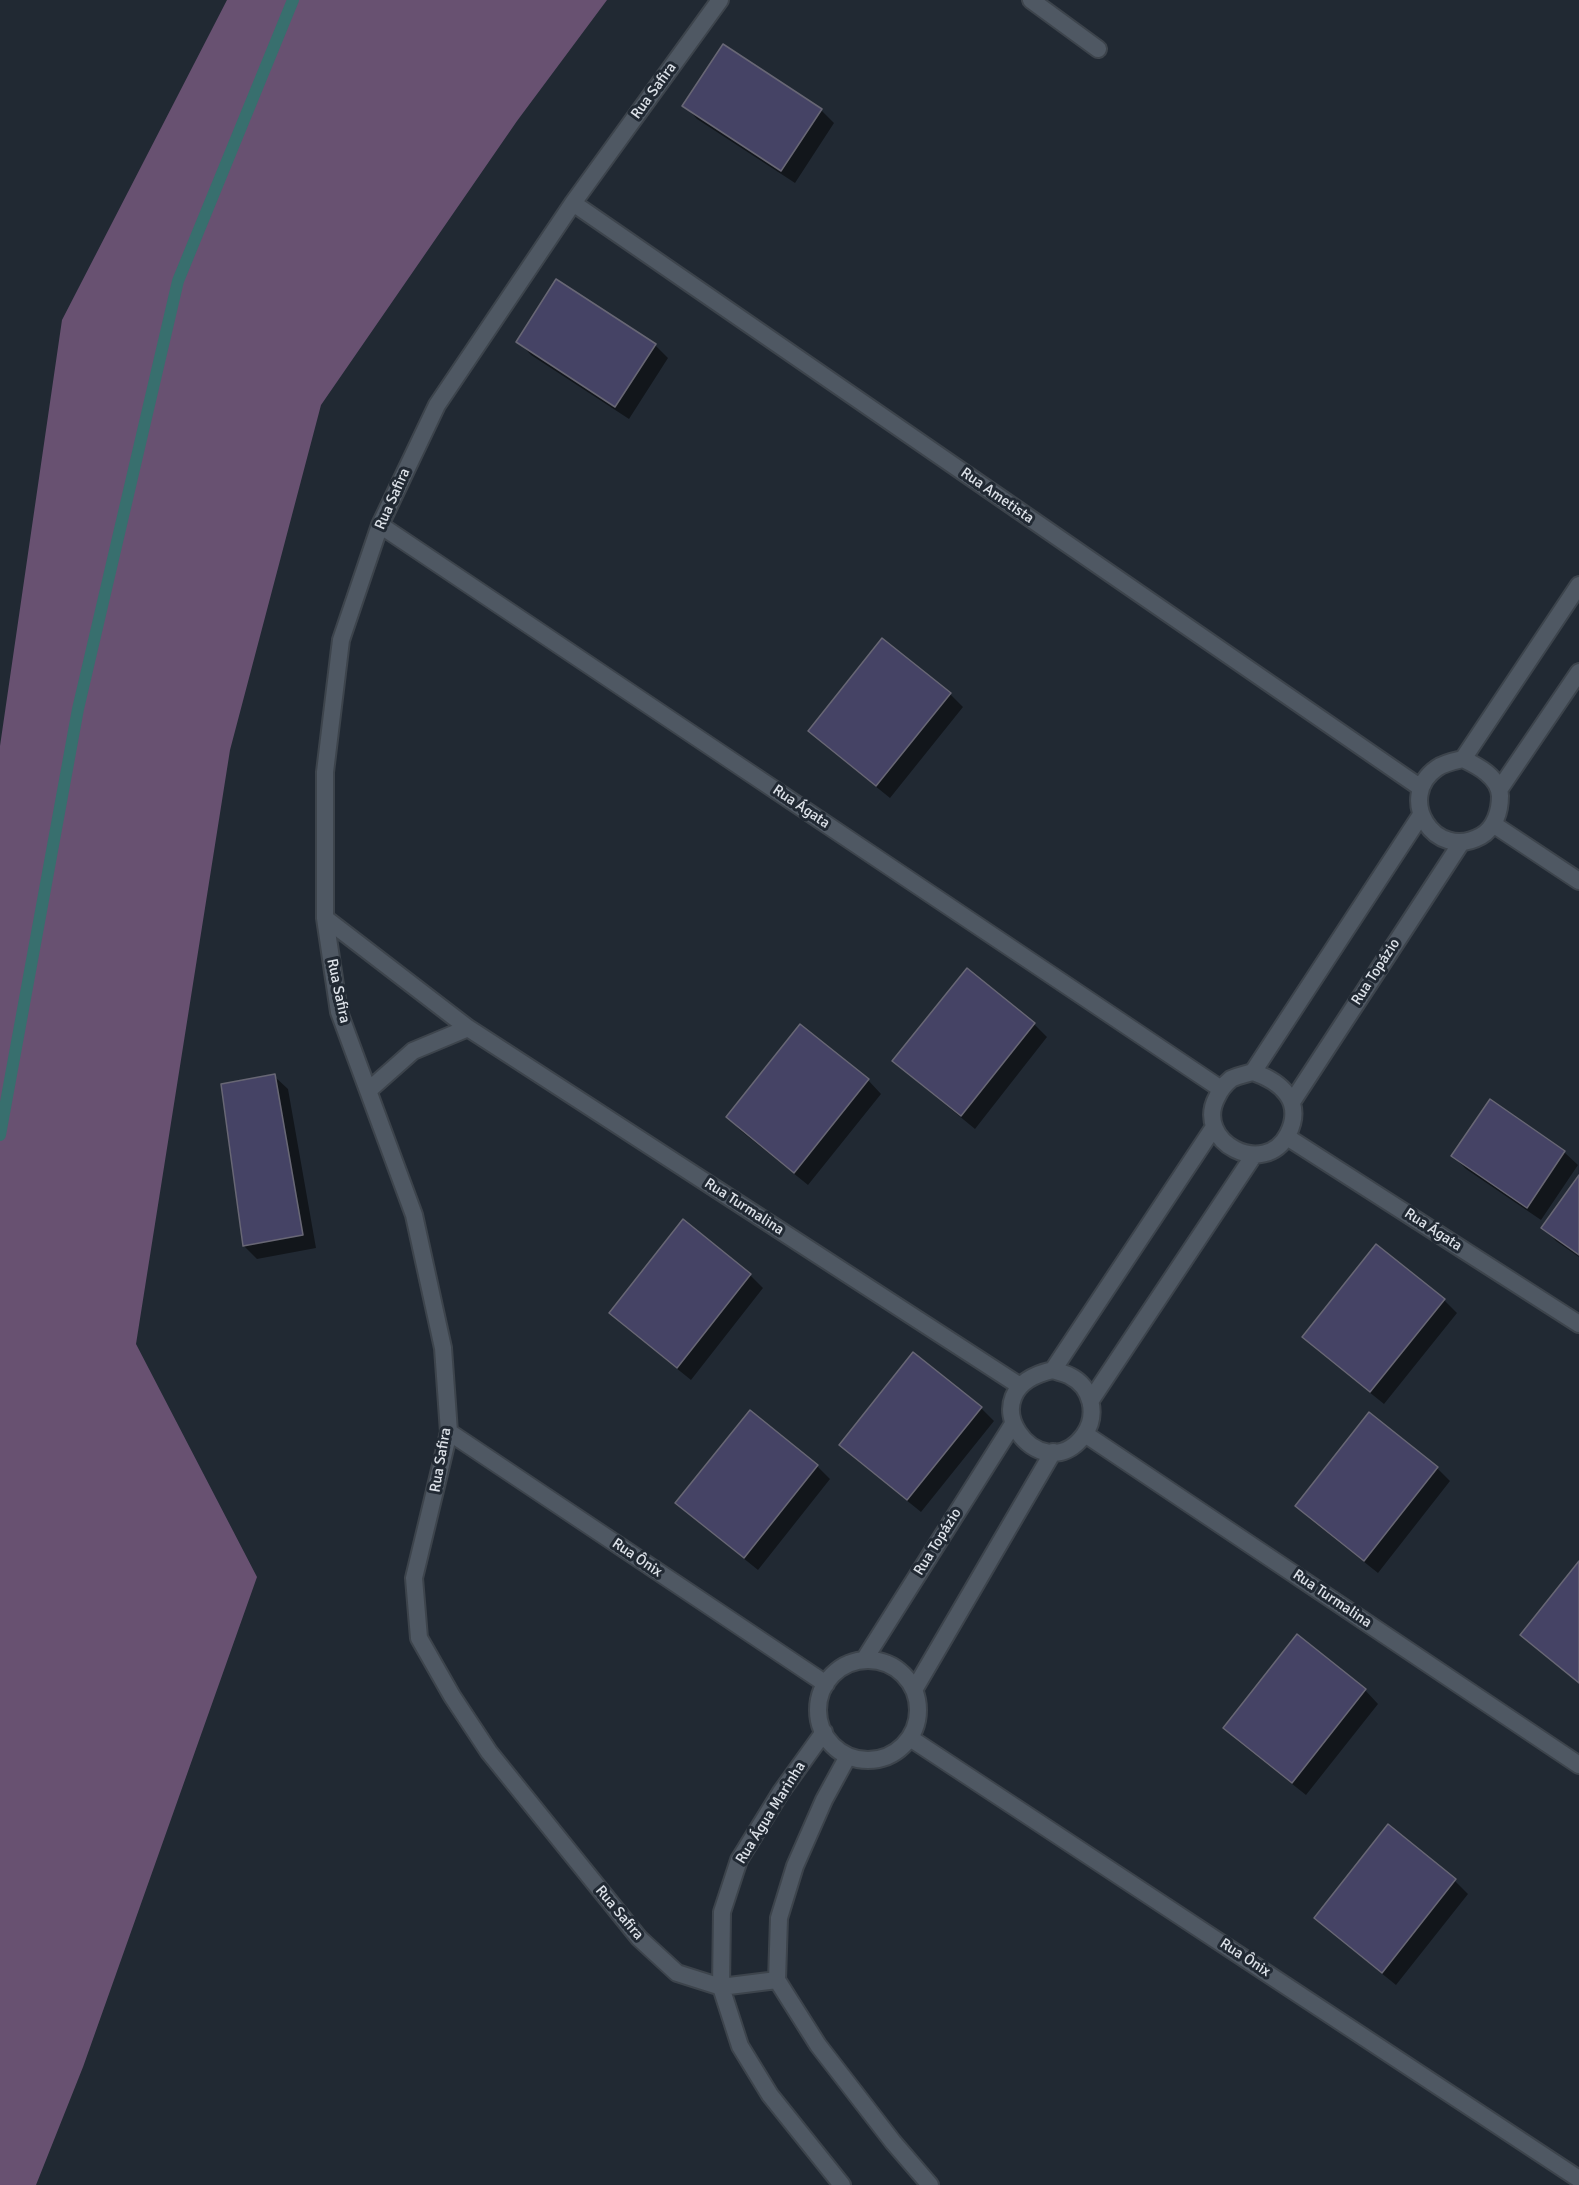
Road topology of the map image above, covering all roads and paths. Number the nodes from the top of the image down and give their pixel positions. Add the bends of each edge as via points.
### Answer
1 (720, 0) edge
2 (1031, 0) edge
3 (1098, 49) dead end
4 (573, 203) junction
5 (381, 525) junction
6 (1579, 585) edge
7 (1579, 672) edge
8 (1463, 759) junction
9 (1421, 788) junction
10 (1499, 790) junction
11 (1421, 814) junction
12 (1493, 824) junction
13 (1461, 843) junction
14 (1579, 881) edge
15 (325, 918) junction
16 (468, 1028) junction
17 (1253, 1072) junction
18 (1221, 1089) junction
19 (369, 1090) junction
20 (1292, 1102) junction
21 (1214, 1127) junction
22 (1287, 1137) junction
23 (1254, 1155) junction
24 (1579, 1324) edge
25 (1053, 1370) junction
26 (1020, 1386) junction
27 (1091, 1400) junction
28 (1013, 1424) junction
29 (449, 1432) junction
30 (1085, 1434) junction
31 (1053, 1452) junction
32 (864, 1660) junction
33 (826, 1684) junction
34 (914, 1690) junction
35 (824, 1732) junction
36 (910, 1738) junction
37 (848, 1756) junction
38 (1579, 1765) edge
39 (777, 1980) junction
40 (721, 1987) junction
41 (1579, 2179) edge
42 (842, 2185) edge
43 (930, 2185) edge

1 - 4 street, Rua Safira
2 - 3 street
4 - 5 street, Rua Safira via 437,405
4 - 9 street, Rua Ametista
5 - 15 street, Rua Safira via 341,640 325,772
5 - 18 street, Rua Ágata
6 - 8 street
7 - 10 street
8 - 9 street via 1438,767
8 - 10 street via 1478,765
9 - 11 street
10 - 12 street
11 - 13 street via 1436,836
11 - 17 street
12 - 13 street via 1485,834
12 - 14 street
13 - 20 street, Rua Topázio
15 - 16 street, Rua Turmalina
15 - 19 street, Rua Safira via 339,1012
16 - 19 street via 413,1051
16 - 26 street, Rua Turmalina
17 - 18 street via 1231,1079
17 - 20 street via 1281,1086
18 - 21 street via 1214,1101
19 - 29 street, Rua Safira via 414,1215 443,1348
20 - 22 street via 1292,1125
21 - 23 street via 1230,1148
21 - 25 street
22 - 23 street via 1267,1153
22 - 24 street, Rua Ágata
23 - 27 street
25 - 26 street via 1030,1377
25 - 27 street via 1081,1383
26 - 28 street via 1013,1398
27 - 30 street via 1091,1422
28 - 31 street via 1028,1445
28 - 32 street, Rua Topázio
29 - 33 street, Rua Ônix
29 - 40 street, Rua Safira via 414,1578 419,1638 489,1752 639,1938 677,1973
30 - 31 street via 1065,1450
30 - 38 street, Rua Turmalina
31 - 34 street
32 - 33 street via 836,1672
32 - 34 street via 894,1667
33 - 35 street via 819,1707
34 - 36 street via 917,1722
35 - 37 street
35 - 40 street, Rua Água Marinha via 739,1860 722,1912
36 - 37 street via 882,1758
36 - 41 street, Rua Ônix
37 - 39 street via 795,1866 779,1917
39 - 40 street
39 - 43 street via 818,2044
40 - 42 street, Rua Água Marinha via 740,2046 764,2086

